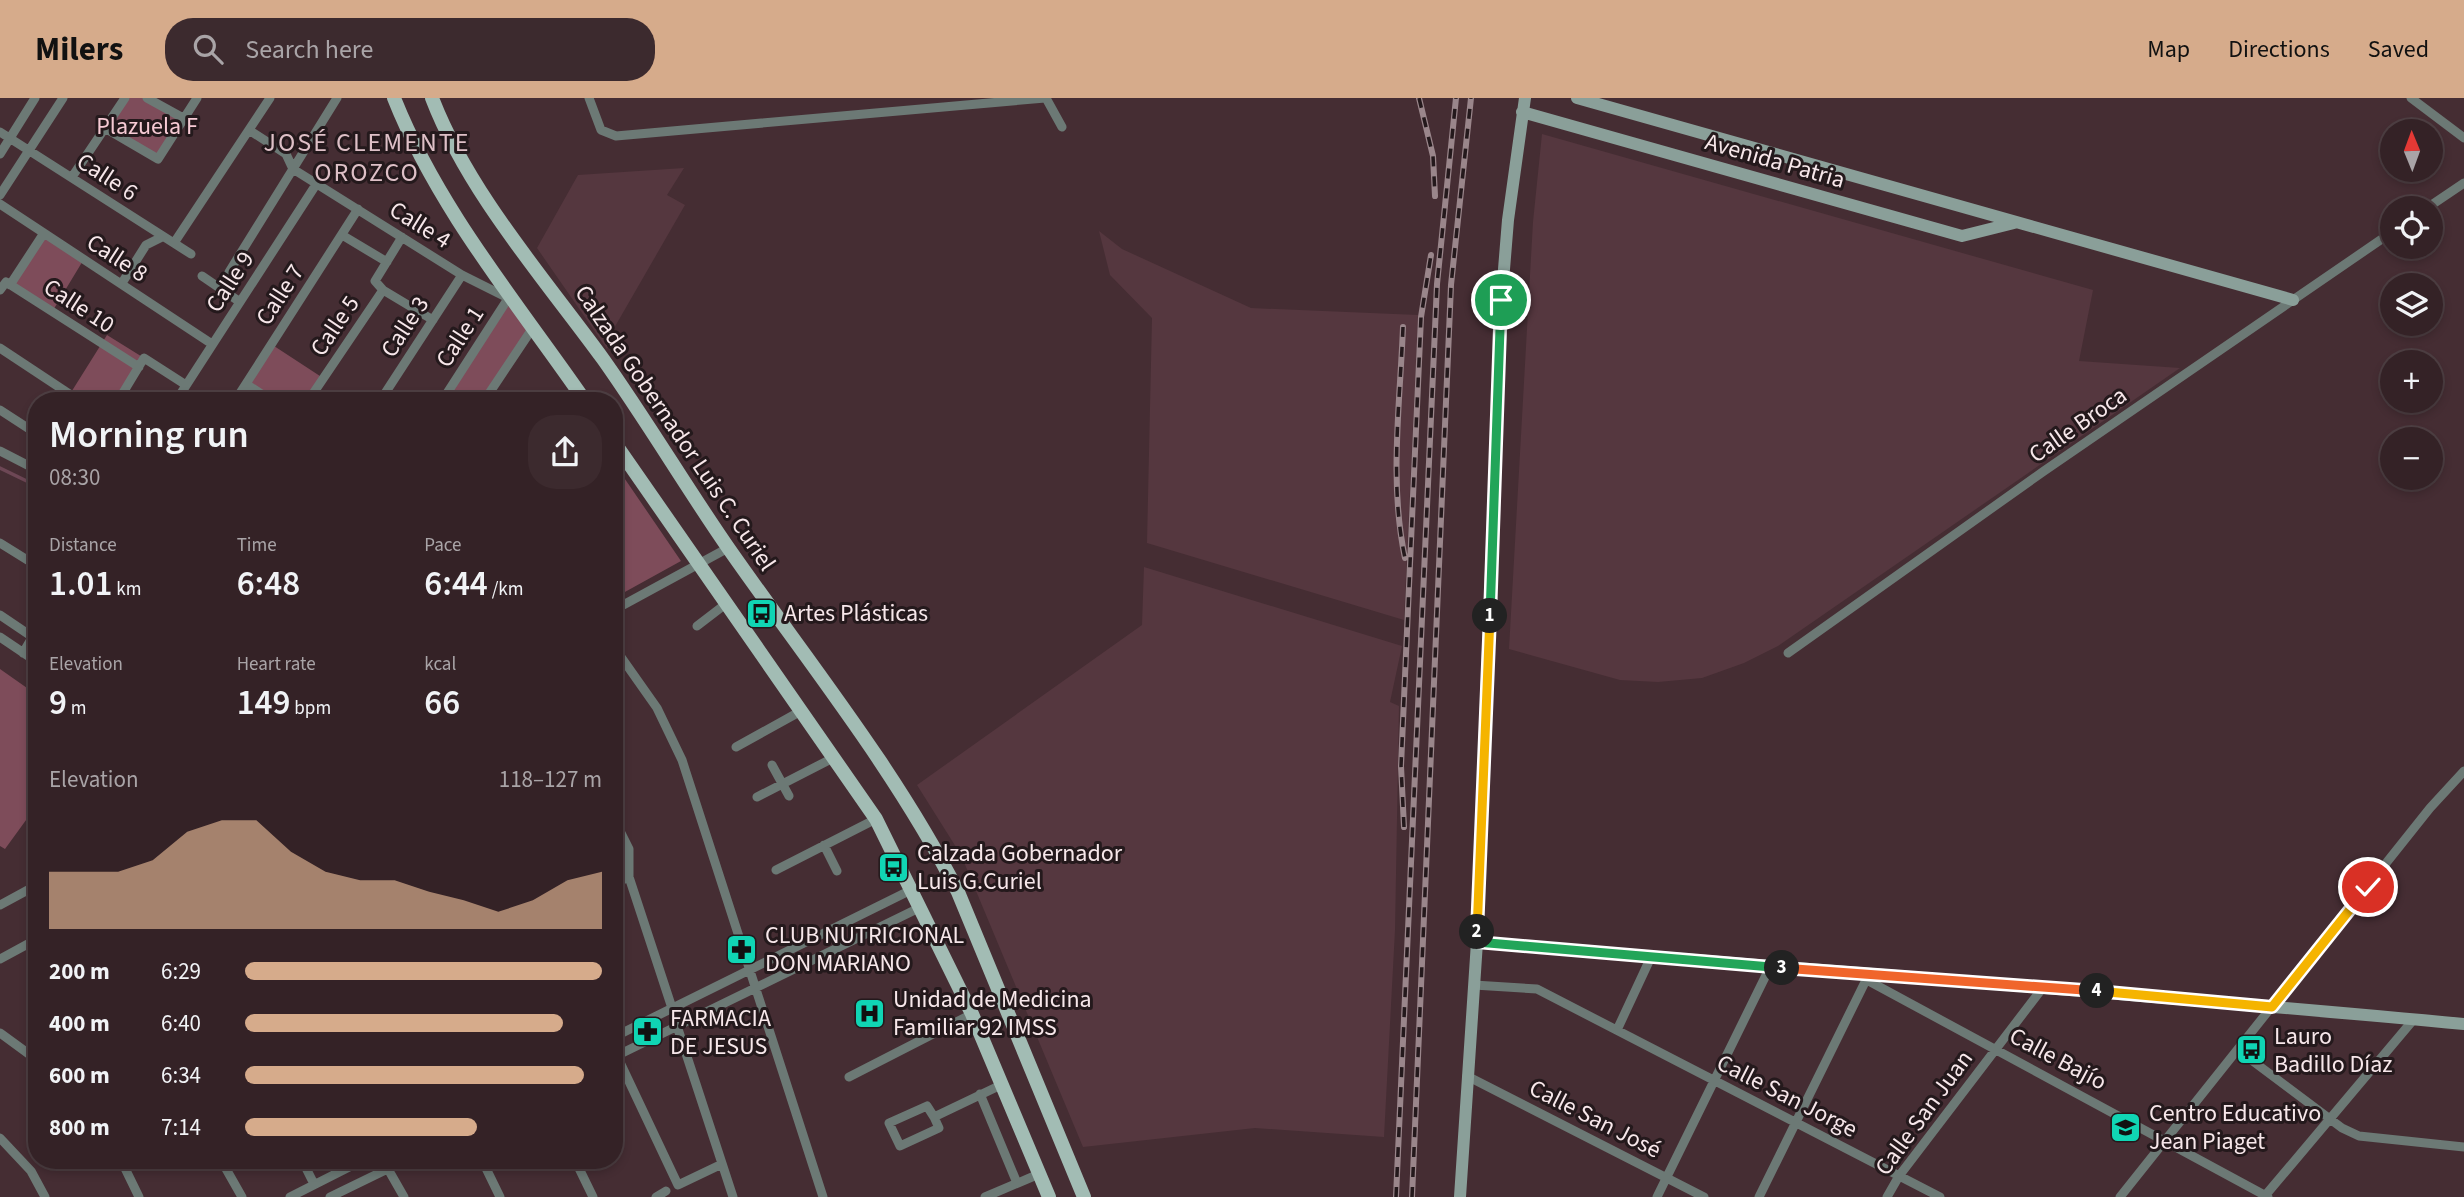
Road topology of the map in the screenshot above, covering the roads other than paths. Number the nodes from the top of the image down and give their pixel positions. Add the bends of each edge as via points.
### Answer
1 (35, 98) edge
2 (62, 98) edge
3 (125, 98) edge
4 (147, 98) edge
5 (197, 98) edge
6 (337, 98) edge
7 (394, 98) edge
8 (432, 98) edge
9 (589, 98) edge
10 (1046, 98) edge
11 (1525, 98) edge
12 (1577, 98) edge
13 (2412, 98) edge
14 (268, 99) edge
15 (1522, 112) junction
16 (185, 119) junction
17 (1062, 127) dead end
18 (105, 128) junction
19 (248, 130) junction
20 (4, 134) edge
21 (2464, 138) edge
22 (29, 150) junction
23 (0, 155) edge
24 (293, 169) junction
25 (72, 177) junction
26 (317, 183) junction
27 (2464, 183) edge
28 (0, 195) edge
29 (2443, 197) edge
30 (0, 204) edge
31 (358, 209) junction
32 (2017, 222) junction
33 (44, 233) junction
34 (342, 235) junction
35 (162, 237) junction
36 (402, 237) junction
37 (2380, 240) edge
38 (174, 243) junction
39 (191, 254) dead end
40 (387, 262) junction
41 (229, 272) dead end
42 (462, 275) junction
43 (202, 276) dead end
44 (122, 282) junction
45 (10, 285) junction
46 (0, 290) edge
47 (383, 290) junction
48 (509, 296) junction
49 (2293, 300) junction
50 (240, 302) junction
51 (433, 320) junction
52 (534, 326) junction
53 (212, 344) junction
54 (0, 348) edge
55 (142, 363) junction
56 (246, 384) junction
57 (186, 385) junction
58 (66, 392) edge
59 (124, 392) edge
60 (182, 392) edge
61 (240, 392) edge
62 (258, 392) edge
63 (314, 392) edge
64 (386, 392) edge
65 (448, 392) edge
66 (490, 392) edge
67 (579, 392) edge
68 (0, 410) edge
69 (28, 428) edge
70 (0, 451) edge
71 (623, 455) edge
72 (28, 465) edge
73 (0, 543) edge
74 (729, 548) junction
75 (28, 560) edge
76 (699, 563) junction
77 (727, 603) junction
78 (623, 605) edge
79 (0, 615) edge
80 (696, 625) dead end
81 (28, 631) edge
82 (0, 637) edge
83 (28, 646) edge
84 (23, 653) junction
85 (1788, 653) dead end
86 (28, 656) edge
87 (623, 660) edge
88 (801, 711) junction
89 (736, 747) dead end
90 (833, 758) junction
91 (772, 765) dead end
92 (2463, 775) edge
93 (782, 784) junction
94 (789, 796) dead end
95 (757, 797) dead end
96 (877, 819) junction
97 (623, 837) edge
98 (824, 845) junction
99 (776, 870) dead end
100 (837, 871) dead end
101 (629, 877) junction
102 (623, 880) edge
103 (28, 890) edge
104 (913, 890) junction
105 (0, 905) edge
106 (921, 907) junction
107 (1477, 942) junction
108 (28, 946) edge
109 (1651, 957) junction
110 (0, 959) edge
111 (1770, 967) junction
112 (747, 969) junction
113 (1868, 977) junction
114 (1474, 985) junction
115 (2044, 986) junction
116 (754, 988) junction
117 (2272, 1007) junction
118 (672, 1008) junction
119 (972, 1014) junction
120 (2414, 1019) junction
121 (2464, 1024) edge
122 (677, 1027) junction
123 (1617, 1030) junction
124 (623, 1032) edge
125 (0, 1033) edge
126 (1997, 1048) junction
127 (2238, 1050) junction
128 (28, 1053) edge
129 (623, 1053) edge
130 (623, 1073) edge
131 (1467, 1076) junction
132 (849, 1077) dead end
133 (1714, 1080) junction
134 (1003, 1084) junction
135 (980, 1094) junction
136 (934, 1116) junction
137 (2330, 1119) junction
138 (1795, 1122) junction
139 (0, 1138) edge
140 (2167, 1140) junction
141 (2464, 1147) edge
142 (722, 1164) junction
143 (28, 1168) edge
144 (29, 1169) edge
145 (125, 1169) edge
146 (225, 1169) edge
147 (306, 1169) edge
148 (345, 1169) edge
149 (388, 1169) joint
150 (486, 1169) edge
151 (579, 1169) edge
152 (1039, 1174) junction
153 (1899, 1175) junction
154 (1667, 1177) junction
155 (1017, 1183) junction
156 (314, 1184) junction
157 (666, 1191) dead end
158 (45, 1197) edge
159 (139, 1197) edge
160 (242, 1197) edge
161 (290, 1197) edge
162 (330, 1197) edge
163 (404, 1197) edge
164 (500, 1197) edge
165 (593, 1197) edge
166 (656, 1197) edge
167 (733, 1197) edge
168 (823, 1197) edge
169 (985, 1197) edge
170 (1049, 1197) edge
171 (1084, 1197) edge
172 (1460, 1197) edge
173 (1657, 1197) edge
174 (1704, 1197) edge
175 (1759, 1197) edge
176 (1887, 1197) edge
177 (1940, 1197) edge
178 (2120, 1197) edge
179 (2266, 1197) edge

1 - 20 street
2 - 22 street
3 - 18 street
4 - 16 street
5 - 16 street
6 - 24 street, Calle 9
7 - 48 main road via 427,171
8 - 74 main road, Calzada Gobernador Luis C. Curiel via 484,195 608,367
9 - 10 street via 598,125 616,136
10 - 17 street
11 - 15 street
12 - 32 street, Avenida Patria
13 - 21 street
14 - 19 street
15 - 32 street, Avenida Patria via 1962,236
15 - 107 street via 1501,306
16 - 18 street via 158,159
18 - 25 street
19 - 24 street, Calle 4 via 286,154
19 - 38 street
20 - 22 street, Calle 6
20 - 23 street
22 - 25 street, Calle 6
22 - 28 street
24 - 26 street, Calle 4
24 - 41 street, Calle 9
25 - 35 street, Calle 6
26 - 31 street, Calle 4
26 - 50 street, Calle 9
27 - 29 street
30 - 33 street, Calle 8
31 - 34 street, Calle 7
31 - 36 street, Calle 4
32 - 49 street, Avenida Patria
33 - 44 street, Calle 8
33 - 45 street
34 - 40 street
34 - 56 street, Calle 7
35 - 38 street, Calle 6
35 - 44 street via 146,245
36 - 40 street, Calle 5
36 - 42 street, Calle 4
37 - 49 street, Calle Broca
38 - 39 street, Calle 6
40 - 47 street, Calle 5 via 375,281
42 - 48 street, Calle 4 via 491,292
42 - 51 street, Calle 3
43 - 50 street
44 - 53 street, Calle 8
45 - 46 street, Calle 10 via 6,282
45 - 55 street, Calle 10
47 - 51 street
47 - 63 street, Calle 5
48 - 52 main road
48 - 65 street, Calle 1
49 - 85 street, Calle Broca
50 - 53 street, Calle 9
51 - 64 street, Calle 3
52 - 66 street
52 - 67 main road
53 - 57 street, Calle 9
54 - 58 street
55 - 57 street, Calle 10
55 - 59 street
56 - 61 street, Calle 7
56 - 62 street
57 - 60 street, Calle 9
68 - 69 street
70 - 72 street
71 - 76 main road
73 - 75 street
74 - 76 street
74 - 171 main road, Calzada Gobernador Luis C. Curiel via 897,783 935,846
76 - 77 main road
76 - 78 street
77 - 80 street
77 - 88 main road
79 - 81 street
82 - 84 street
83 - 84 street
84 - 86 street
87 - 112 street via 657,709 682,760
88 - 89 street
88 - 90 main road
90 - 93 street
90 - 96 main road
91 - 93 street
92 - 117 street
93 - 94 street
93 - 95 street
96 - 98 street
96 - 104 main road
97 - 101 street via 629,849
98 - 99 street
98 - 100 street
101 - 102 street
101 - 118 street
103 - 105 street
104 - 106 main road
104 - 112 street
106 - 116 street
106 - 119 main road
107 - 109 street
107 - 114 street
108 - 110 street
109 - 111 street
109 - 123 street
111 - 113 street
111 - 133 street
112 - 116 street
112 - 118 street
113 - 115 street
113 - 126 street, Calle Bajío
113 - 138 street
114 - 123 street, Calle San Jorge via 1537,989
114 - 131 street
115 - 117 street
115 - 126 street, Calle San Juan
116 - 122 street
116 - 168 street
117 - 120 street
117 - 127 street
118 - 124 street
119 - 132 street
119 - 134 main road
120 - 121 street
120 - 137 street
122 - 129 street
122 - 142 street
123 - 133 street, Calle San Jorge
125 - 128 street
126 - 140 street, Calle Bajío
126 - 153 street, Calle San Juan
127 - 137 street
127 - 140 street
130 - 142 street via 678,1185
131 - 154 street, Calle San José
131 - 172 street
133 - 138 street, Calle San Jorge
133 - 154 street
134 - 135 street
134 - 152 main road
135 - 136 street
135 - 155 street
136 - 136 street via 927,1106 889,1123 900,1146 939,1128
137 - 141 street via 2359,1136
137 - 179 street
138 - 153 street, Calle San Jorge
138 - 175 street
139 - 143 street
140 - 178 street
140 - 179 street, Calle Bajío
142 - 167 street
144 - 158 street
145 - 159 street
146 - 160 street
147 - 156 street
148 - 156 street
149 - 162 street
149 - 163 street
150 - 164 street
151 - 165 street
152 - 155 street
152 - 170 main road
153 - 176 street, Calle San Juan
153 - 177 street, Calle San Jorge
154 - 173 street
154 - 174 street, Calle San José
155 - 169 street
156 - 161 street
157 - 166 street

